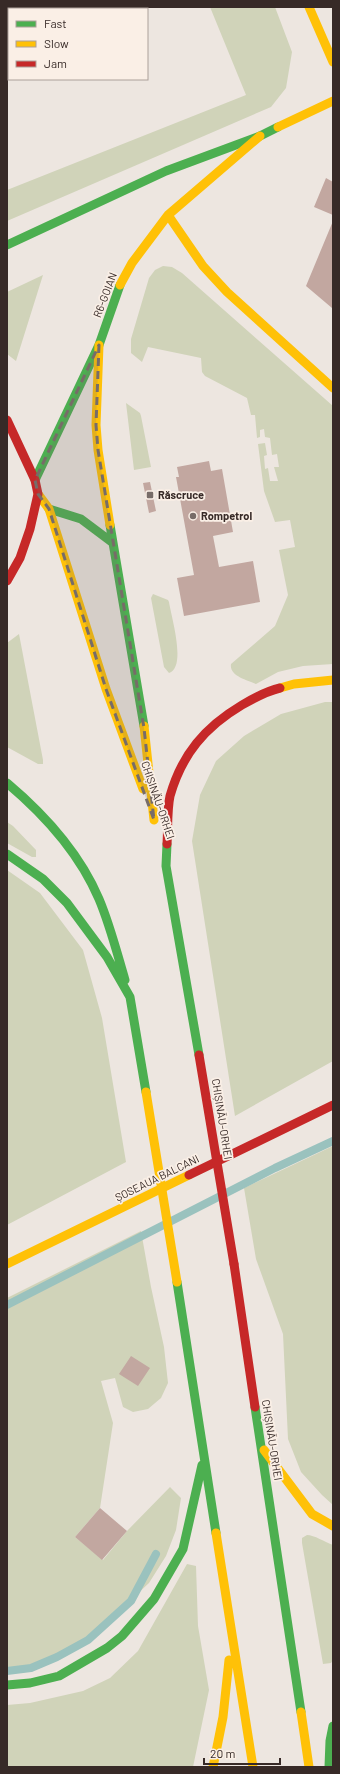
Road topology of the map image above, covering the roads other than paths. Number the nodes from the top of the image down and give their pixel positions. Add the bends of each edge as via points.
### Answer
1 (309, 7) edge
2 (333, 62) edge
3 (333, 101) edge
4 (260, 136) junction
5 (168, 215) junction
6 (7, 245) edge
7 (99, 345) junction
8 (333, 388) edge
9 (7, 420) edge
10 (35, 480) junction
11 (38, 494) junction
12 (48, 509) junction
13 (113, 543) junction
14 (7, 581) edge
15 (333, 680) edge
16 (7, 783) edge
17 (156, 828) junction
18 (7, 854) edge
19 (166, 866) junction
20 (130, 997) junction
21 (333, 1105) edge
22 (333, 1111) edge
23 (318, 1113) junction
24 (55, 1242) junction
25 (14, 1250) dead end
26 (7, 1264) edge
27 (261, 1446) junction
28 (204, 1452) junction
29 (333, 1526) edge
30 (233, 1633) junction
31 (7, 1685) edge
32 (333, 1726) edge
33 (213, 1767) edge
34 (253, 1767) edge
35 (309, 1767) edge
36 (329, 1767) edge

1 - 2 main road
3 - 4 main road, R6-GOIAN
4 - 5 main road, R6-GOIAN
4 - 6 main road, R6-GOIAN via 166,171
5 - 7 main road, R6-GOIAN via 132,263 120,284
5 - 8 main road via 203,266 227,292
7 - 10 main road, R6-GOIAN
7 - 13 main road via 96,425
9 - 10 main road
10 - 11 main road
11 - 12 main road, CHIȘINĂU-ORHEI
11 - 14 main road via 20,558
12 - 13 main road via 81,519
12 - 17 main road, CHIȘINĂU-ORHEI via 106,689
13 - 17 main road via 144,728
15 - 19 main road via 294,684 271,690 224,716 206,731 180,768 170,797
16 - 20 main road via 44,817 83,869 109,925
17 - 19 main road, CHIȘINĂU-ORHEI
18 - 20 main road via 43,879 67,903 107,957
19 - 27 main road, CHIȘINĂU-ORHEI, bridge via 234,1264
20 - 28 main road, bridge
21 - 23 main road, ȘOSEAUA BALCANI
22 - 23 main road
23 - 24 main road, ȘOSEAUA BALCANI
24 - 25 main road
24 - 26 main road, ȘOSEAUA BALCANI
27 - 29 main road via 312,1514
27 - 35 main road, CHIȘINĂU-ORHEI
28 - 30 main road
28 - 31 main road via 183,1548 150,1605 122,1636 88,1660 59,1676
30 - 33 main road via 223,1717
30 - 34 main road
32 - 36 main road

